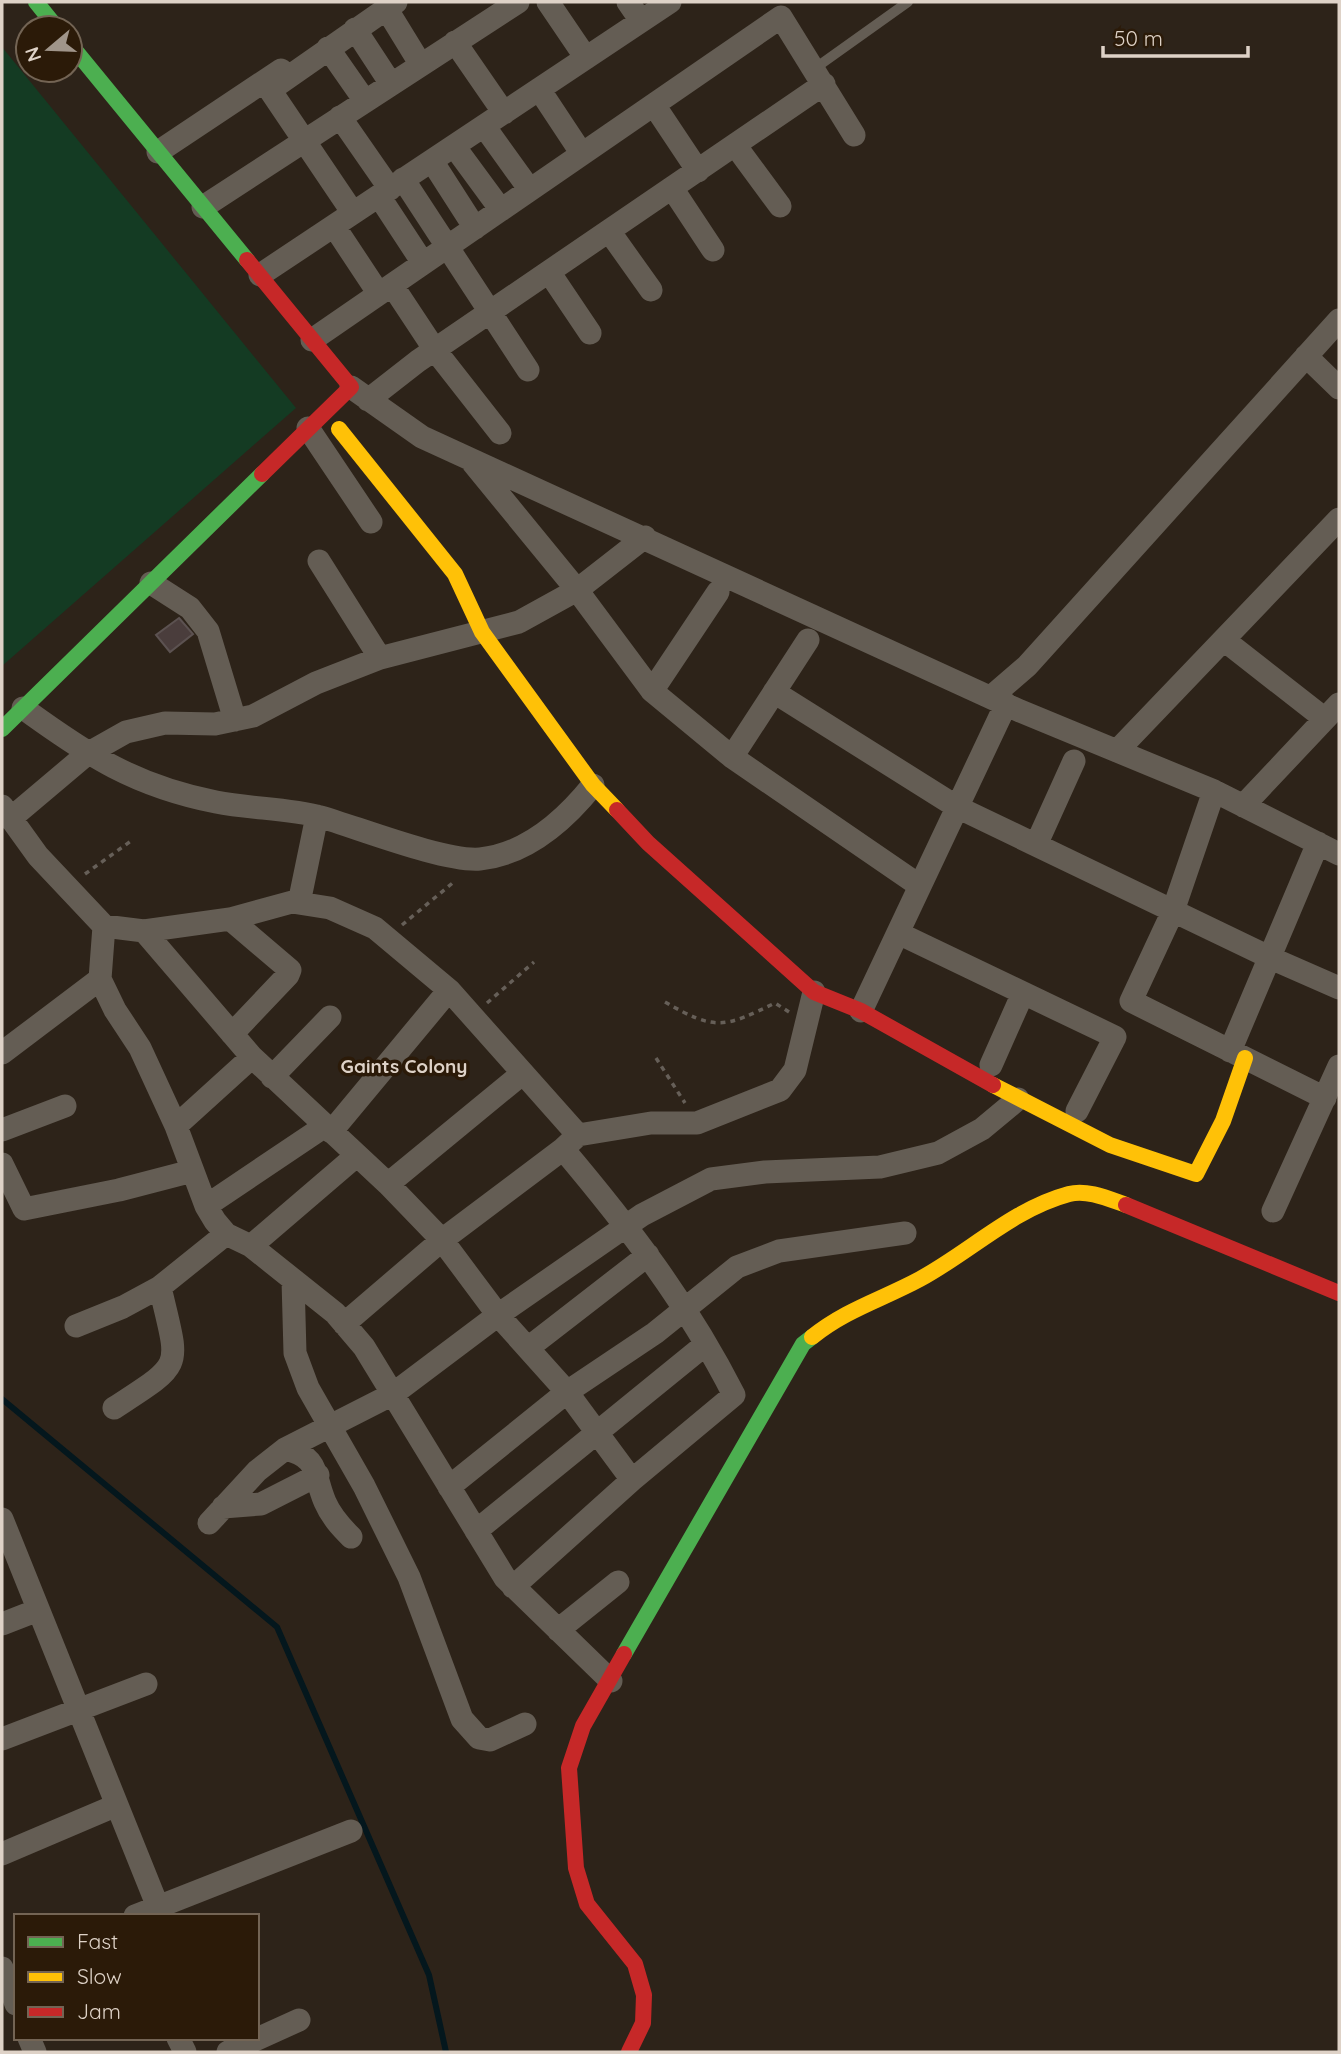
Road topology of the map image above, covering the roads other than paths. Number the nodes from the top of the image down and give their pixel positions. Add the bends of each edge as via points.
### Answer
1 (518, 2) edge
2 (548, 2) edge
3 (628, 2) edge
4 (670, 2) edge
5 (908, 2) edge
6 (383, 7) edge
7 (641, 21) junction
8 (355, 29) junction
9 (455, 43) junction
10 (328, 48) junction
11 (586, 58) junction
12 (84, 61) edge
13 (421, 65) junction
14 (819, 76) junction
15 (391, 84) junction
16 (539, 89) junction
17 (365, 101) junction
18 (654, 105) junction
19 (504, 113) junction
20 (340, 117) junction
21 (484, 126) junction
22 (854, 135) dead end
23 (304, 141) junction
24 (735, 145) junction
25 (454, 146) junction
26 (158, 152) junction
27 (582, 154) junction
28 (432, 161) junction
29 (698, 171) junction
30 (391, 188) junction
31 (672, 188) junction
32 (530, 190) junction
33 (780, 206) dead end
34 (203, 207) junction
35 (501, 210) junction
36 (353, 213) junction
37 (334, 226) junction
38 (475, 228) junction
39 (609, 232) junction
40 (447, 247) junction
41 (713, 250) dead end
42 (424, 263) junction
43 (549, 272) junction
44 (260, 275) junction
45 (386, 290) junction
46 (651, 290) dead end
47 (491, 312) junction
48 (1339, 320) edge
49 (590, 333) dead end
50 (312, 340) junction
51 (436, 349) junction
52 (1306, 356) junction
53 (528, 370) dead end
54 (1339, 388) edge
55 (359, 393) junction
56 (309, 428) junction
57 (339, 429) dead end
58 (500, 433) dead end
59 (469, 458) junction
60 (1339, 519) edge
61 (371, 522) dead end
62 (645, 537) junction
63 (319, 561) dead end
64 (150, 583) junction
65 (577, 590) junction
66 (718, 592) dead end
67 (482, 632) junction
68 (808, 640) dead end
69 (1224, 640) junction
70 (380, 658) junction
71 (652, 691) junction
72 (774, 692) junction
73 (999, 701) junction
74 (23, 708) junction
75 (1332, 712) edge
76 (235, 720) junction
77 (2, 729) edge
78 (1117, 751) junction
79 (87, 754) junction
80 (732, 757) junction
81 (1074, 761) dead end
82 (593, 785) junction
83 (1214, 791) junction
84 (1243, 806) junction
85 (957, 807) junction
86 (6, 812) edge
87 (317, 816) junction
88 (1318, 843) junction
89 (1036, 845) junction
90 (1339, 854) edge
91 (920, 886) junction
92 (299, 903) junction
93 (1173, 911) junction
94 (230, 919) junction
95 (104, 926) junction
96 (144, 931) junction
97 (898, 933) junction
98 (1268, 956) junction
99 (100, 979) junction
100 (1339, 988) edge
101 (449, 990) junction
102 (814, 992) junction
103 (1024, 993) junction
104 (861, 1011) junction
105 (330, 1017) dead end
106 (232, 1034) junction
107 (2, 1053) edge
108 (1237, 1055) junction
109 (252, 1058) junction
110 (991, 1065) dead end
111 (1339, 1066) edge
112 (523, 1073) junction
113 (272, 1077) junction
114 (1325, 1098) junction
115 (1018, 1099) junction
116 (65, 1106) dead end
117 (1077, 1111) dead end
118 (176, 1126) junction
119 (328, 1129) junction
120 (2, 1130) edge
121 (571, 1142) junction
122 (356, 1156) junction
123 (2, 1164) edge
124 (192, 1171) junction
125 (387, 1184) junction
126 (206, 1206) junction
127 (1273, 1211) dead end
128 (627, 1225) junction
129 (905, 1233) dead end
130 (226, 1234) junction
131 (442, 1240) junction
132 (251, 1246) junction
133 (648, 1255) junction
134 (293, 1280) junction
135 (160, 1287) junction
136 (1339, 1293) edge
137 (685, 1308) junction
138 (498, 1315) junction
139 (344, 1324) junction
140 (76, 1326) dead end
141 (706, 1344) junction
142 (528, 1348) junction
143 (566, 1392) junction
144 (393, 1394) junction
145 (114, 1408) dead end
146 (329, 1427) junction
147 (596, 1435) junction
148 (285, 1449) junction
149 (318, 1475) junction
150 (632, 1480) junction
151 (449, 1488) junction
152 (2, 1519) edge
153 (476, 1531) junction
154 (351, 1537) dead end
155 (618, 1582) dead end
156 (513, 1587) junction
157 (38, 1609) junction
158 (2, 1624) edge
159 (558, 1630) junction
160 (611, 1681) junction
161 (146, 1684) dead end
162 (78, 1709) junction
163 (525, 1724) dead end
164 (2, 1739) edge
165 (117, 1805) junction
166 (351, 1831) dead end
167 (2, 1854) edge
168 (158, 1907) junction
169 (140, 1914) edge
170 (2, 1968) edge
171 (14, 1999) edge
172 (299, 2020) dead end
173 (259, 2038) edge
174 (255, 2040) edge
175 (228, 2052) edge
176 (629, 2052) edge

1 - 9 street
2 - 11 street
3 - 7 street
4 - 7 street
5 - 14 lane
6 - 8 street
6 - 13 street
6 - 26 street
7 - 11 street
8 - 10 street
8 - 15 street
9 - 13 street
9 - 19 street
10 - 17 street
10 - 23 street via 270,90
11 - 16 street
12 - 26 street
13 - 15 street
14 - 18 street via 781,17
14 - 22 street
14 - 24 street
15 - 17 street
16 - 19 street
16 - 27 street
17 - 20 street
18 - 27 street
18 - 29 street
19 - 21 street
20 - 23 street
20 - 30 street
21 - 25 street
21 - 32 street
23 - 34 street
23 - 36 street
24 - 29 street
24 - 33 street
25 - 28 street
25 - 35 street
26 - 34 street
27 - 32 street
28 - 30 street
28 - 38 street
29 - 31 street
30 - 36 street
30 - 40 street
30 - 42 street
31 - 39 street
31 - 41 street
32 - 35 street
34 - 44 street
35 - 38 street
36 - 37 street
37 - 44 street
37 - 45 street
38 - 40 street
39 - 43 street
39 - 46 street
40 - 42 street
40 - 47 street
42 - 45 street
43 - 47 street
43 - 49 street
44 - 50 street
45 - 50 street
45 - 51 street
47 - 51 street
47 - 53 street
48 - 52 street
50 - 55 street
51 - 55 street
51 - 58 street
52 - 54 street
52 - 73 street
55 - 56 street
55 - 59 street via 422,437
56 - 61 street
56 - 64 street
57 - 67 street via 455,574
59 - 62 street
59 - 65 street
60 - 69 street
62 - 65 street
62 - 73 street
63 - 70 street
64 - 74 street
64 - 76 street via 190,608 208,631
65 - 67 street via 519,622
65 - 71 street
66 - 71 street
67 - 70 street
67 - 82 street
68 - 72 street
69 - 75 street
69 - 78 street
70 - 76 street
71 - 80 street
72 - 80 street
72 - 85 street
73 - 78 street
73 - 85 street
74 - 77 street
74 - 79 street
75 - 84 street
76 - 79 street via 165,723 126,732
78 - 83 street
79 - 86 street
79 - 87 street via 157,788
80 - 91 street
81 - 89 street
82 - 87 street via 571,812 531,843 480,859 448,855
82 - 102 street via 648,843
83 - 84 street
83 - 93 street
84 - 88 street
85 - 89 street
85 - 91 street
86 - 95 street
87 - 92 street
88 - 90 street
88 - 98 street
89 - 93 street
91 - 97 street
92 - 94 street
92 - 101 street via 330,908 375,928
93 - 98 street
93 - 108 street via 1131,1001
94 - 96 street
94 - 106 street via 290,970
95 - 96 street
95 - 99 street
96 - 106 street
97 - 103 street
97 - 104 street
98 - 100 street
98 - 108 street
99 - 107 street
99 - 118 street via 140,1048
101 - 112 street
101 - 119 street
102 - 104 street
102 - 121 street via 795,1070 780,1090 697,1123 651,1123
103 - 110 street
103 - 117 street via 1115,1037
104 - 115 street
105 - 113 street
106 - 109 street
108 - 114 street
108 - 115 street via 1223,1121 1196,1174 1110,1145
109 - 113 street
109 - 118 street
111 - 114 street
112 - 121 street
112 - 125 street
113 - 119 street
114 - 127 street
115 - 128 street via 982,1129 938,1153 880,1167 712,1179
116 - 120 street
118 - 124 street
119 - 122 street
119 - 126 street
121 - 128 street
121 - 131 street
122 - 125 street
122 - 132 street
123 - 124 street via 24,1209
124 - 126 street
125 - 131 street
126 - 130 street
128 - 133 street
128 - 138 street
129 - 137 street via 779,1251 737,1267
130 - 132 street
130 - 135 street
131 - 138 street
131 - 139 street
132 - 134 street
133 - 137 street
133 - 142 street
134 - 139 street
134 - 146 street via 295,1353
135 - 140 street
135 - 145 street via 173,1362 165,1375
136 - 160 street via 1101,1196 1072,1193 1035,1206 920,1279 838,1315 803,1344
137 - 141 street
137 - 143 street
138 - 142 street
138 - 144 street
139 - 144 street
141 - 147 street
141 - 150 street via 734,1395
142 - 143 street
143 - 147 street
143 - 151 street
144 - 146 street
144 - 151 street
146 - 148 street
146 - 163 street via 409,1577 462,1719 479,1738 490,1740
147 - 150 street
147 - 153 street
148 - 149 street via 301,1453
148 - 149 street via 216,1515 261,1504
149 - 154 street via 334,1520
150 - 156 street
151 - 153 street
152 - 157 street
153 - 156 street
155 - 159 street
156 - 159 street
157 - 158 street
157 - 162 street
159 - 160 street
160 - 176 street via 583,1726 569,1768 576,1868 587,1904 635,1964 644,1995 643,2023
161 - 162 street
162 - 164 street
162 - 165 street
165 - 167 street
165 - 168 street
166 - 168 street
168 - 169 street
170 - 171 street
172 - 173 street
174 - 175 street

